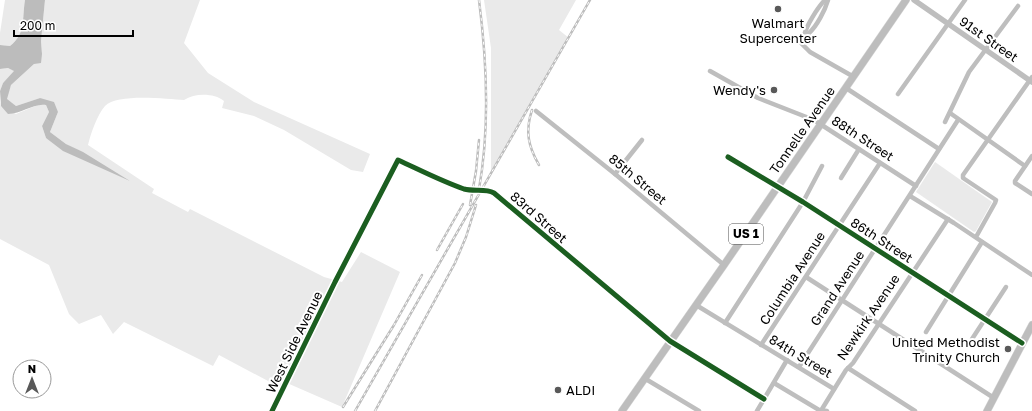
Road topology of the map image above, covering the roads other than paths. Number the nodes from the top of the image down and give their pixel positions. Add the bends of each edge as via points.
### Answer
1 (826, 0) edge
2 (906, 0) edge
3 (914, 0) edge
4 (965, 0) edge
5 (1018, 6) dead end
6 (948, 23) junction
7 (984, 50) junction
8 (710, 71) dead end
9 (854, 77) junction
10 (1031, 80) edge
11 (846, 88) junction
12 (898, 94) dead end
13 (536, 112) dead end
14 (950, 113) junction
15 (958, 120) junction
16 (945, 122) dead end
17 (820, 124) junction
18 (642, 140) dead end
19 (987, 140) junction
20 (859, 149) junction
21 (939, 149) junction
22 (1032, 156) edge
23 (728, 157) dead end
24 (880, 163) junction
25 (822, 166) dead end
26 (1024, 166) junction
27 (615, 174) junction
28 (841, 178) dead end
29 (778, 186) junction
30 (916, 186) junction
31 (1032, 194) edge
32 (910, 196) junction
33 (803, 202) junction
34 (948, 219) junction
35 (839, 226) junction
36 (976, 237) junction
37 (982, 242) junction
38 (875, 249) junction
39 (724, 265) junction
40 (912, 272) junction
41 (1032, 275) edge
42 (806, 277) junction
43 (335, 282) joint
44 (1006, 287) dead end
45 (949, 296) junction
46 (842, 300) junction
47 (696, 305) junction
48 (985, 320) junction
49 (725, 323) junction
50 (879, 324) junction
51 (1031, 329) edge
52 (926, 332) dead end
53 (972, 339) dead end
54 (670, 341) junction
55 (1022, 343) junction
56 (761, 346) junction
57 (787, 360) junction
58 (799, 367) junction
59 (848, 368) junction
60 (644, 378) junction
61 (774, 383) junction
62 (834, 389) junction
63 (994, 398) junction
64 (764, 399) junction
65 (822, 409) junction
66 (272, 411) edge
67 (622, 411) edge
68 (699, 411) edge
69 (757, 411) edge
70 (828, 411) edge
71 (915, 411) edge
72 (987, 411) edge

1 - 9 street via 826,6 815,26 799,41 810,52
2 - 9 main road, Tonnelle Avenue / US 1
3 - 6 street, 91st Street
4 - 6 street
5 - 7 street
6 - 7 street, 91st Street
6 - 12 street
7 - 10 street, 91st Street
7 - 14 street via 969,72
8 - 17 street, 88th Street via 758,98
9 - 11 main road, Tonnelle Avenue / US 1
10 - 19 street
11 - 17 main road, Tonnelle Avenue / US 1
11 - 21 street
13 - 27 street, 85th Street
14 - 15 street
14 - 16 street
15 - 19 street
15 - 21 street, Grand Avenue
17 - 20 street, 88th Street
17 - 29 main road, Tonnelle Avenue / US 1
18 - 27 street
19 - 26 street
19 - 36 street via 964,172 963,178 996,200
20 - 24 street, 88th Street
20 - 28 street
21 - 30 street, Grand Avenue
22 - 26 street
23 - 29 street, 86th Street
24 - 30 street, 88th Street
24 - 35 street, Columbia Avenue
25 - 33 street
26 - 31 street via 1015,183
27 - 39 street, 85th Street
29 - 33 street, 86th Street
29 - 39 main road, Tonnelle Avenue / US 1
30 - 32 street, Grand Avenue
32 - 34 street
32 - 38 street, Grand Avenue
33 - 35 street, 86th Street
33 - 49 street
34 - 36 street
34 - 40 street, Newkirk Avenue
35 - 38 street, 86th Street
35 - 42 street, Columbia Avenue
36 - 37 street
37 - 41 street
37 - 45 street
38 - 40 street, 86th Street
38 - 46 street, Grand Avenue
39 - 47 main road, Tonnelle Avenue / US 1
40 - 45 street, 86th Street
40 - 50 street, Newkirk Avenue
42 - 46 street
42 - 56 street, Columbia Avenue
43 - 54 street, 83rd Street via 398,160 462,188 494,193
43 - 66 street, West Side Avenue
44 - 48 street
45 - 48 street, 86th Street
45 - 52 street
46 - 50 street
46 - 58 street, Grand Avenue
47 - 49 street, 84th Street
47 - 54 main road, Tonnelle Avenue / US 1
48 - 53 street
48 - 55 street, 86th Street
49 - 56 street, 84th Street
50 - 59 street, Newkirk Avenue
50 - 63 street
51 - 55 main road
54 - 60 main road, Tonnelle Avenue / US 1
54 - 64 street, 83rd Street
55 - 63 main road
56 - 57 street, 84th Street
57 - 58 street, 84th Street
57 - 61 street
58 - 62 street, 84th Street
59 - 62 street, Newkirk Avenue
59 - 71 street, 84th Street
60 - 67 main road, Tonnelle Avenue / US 1
60 - 68 street
61 - 64 street
61 - 65 street via 819,410
62 - 65 street, Newkirk Avenue
63 - 72 main road
64 - 69 street
65 - 70 street

